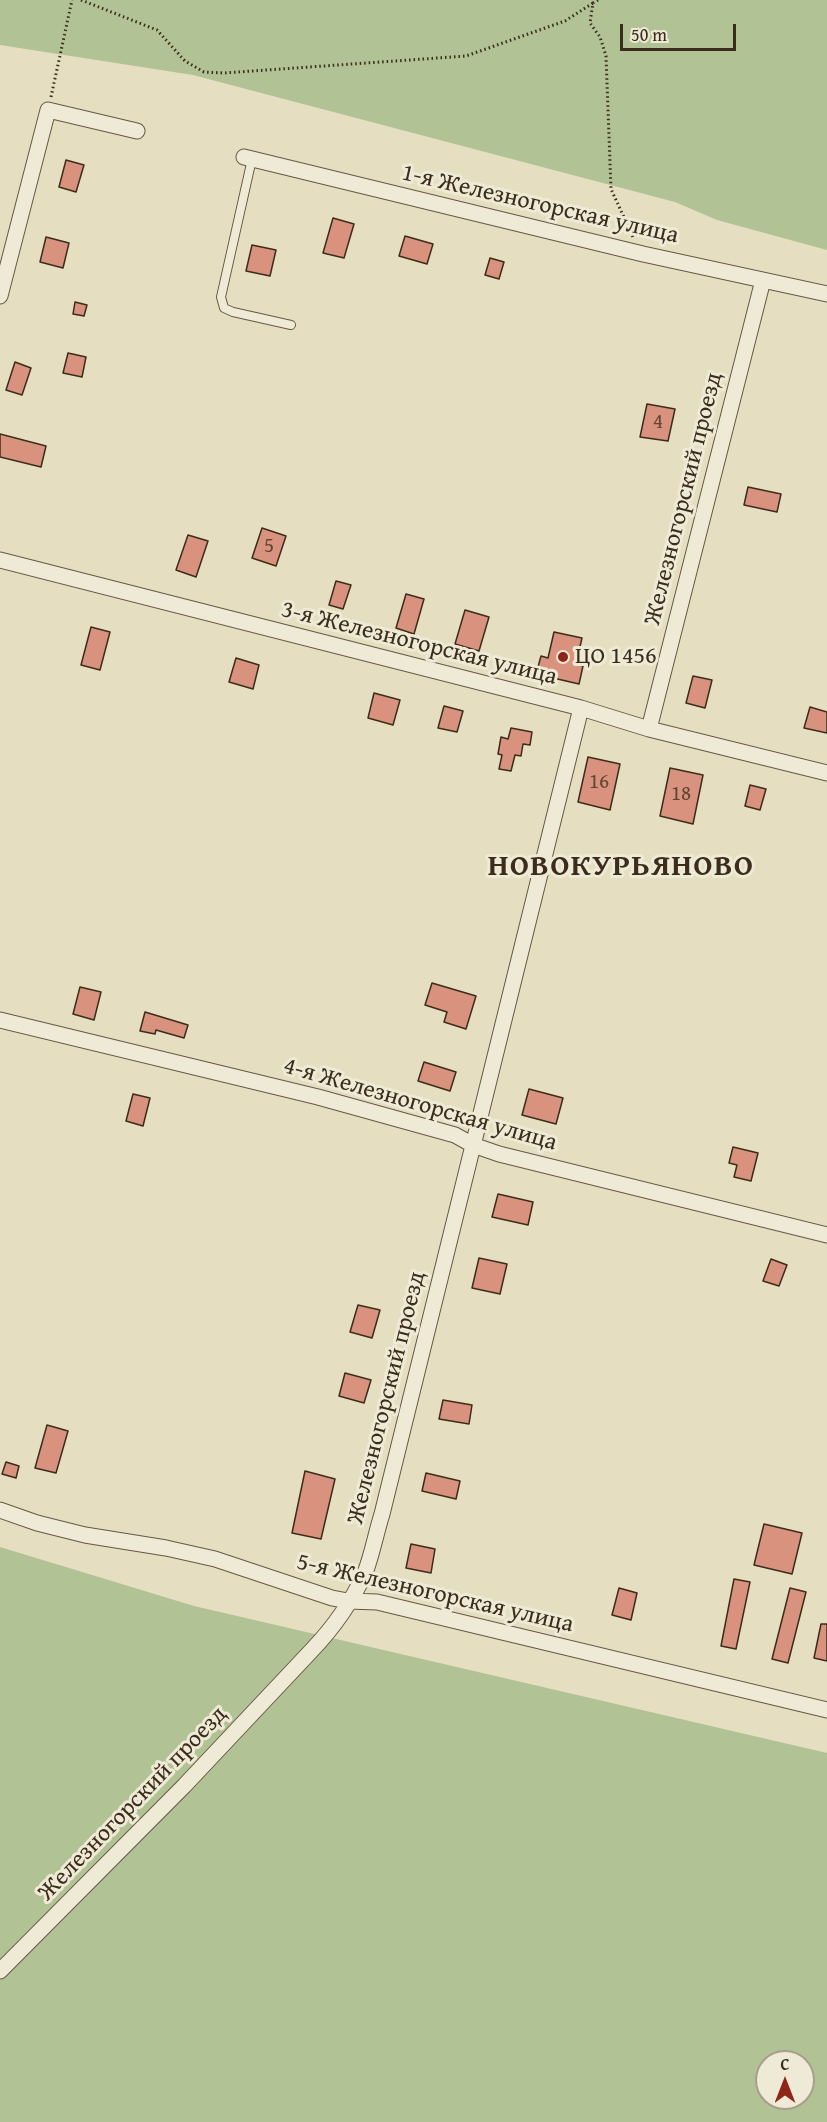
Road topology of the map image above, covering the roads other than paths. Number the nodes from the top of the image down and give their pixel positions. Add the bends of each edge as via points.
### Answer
1 (137, 131) dead end
2 (248, 158) joint
3 (763, 280) junction
4 (827, 294) edge
5 (0, 296) edge
6 (291, 325) dead end
7 (0, 560) edge
8 (581, 708) junction
9 (649, 729) junction
10 (827, 772) edge
11 (0, 1020) edge
12 (473, 1145) junction
13 (827, 1235) edge
14 (0, 1510) edge
15 (348, 1601) junction
16 (827, 1710) edge
17 (0, 1971) edge

1 - 5 street via 48,110
2 - 3 street, 1-я Железногорская улица
2 - 6 lane via 221,297 224,308 233,312
3 - 4 street, 1-я Железногорская улица
3 - 9 street, Железногорский проезд
7 - 8 street, 3-я Железногорская улица
8 - 9 street, 3-я Железногорская улица
8 - 12 street, Железногорский проезд
9 - 10 street, 3-я Железногорская улица
11 - 12 street, 4-я Железногорская улица via 318,1097 446,1133
12 - 13 street, 4-я Железногорская улица
12 - 15 street, Железногорский проезд via 382,1514 365,1571
14 - 15 street, 5-я Железногорская улица via 85,1535 215,1559
15 - 16 street, 5-я Железногорская улица via 377,1602
15 - 17 street, Железногорский проезд via 312,1650 184,1786

